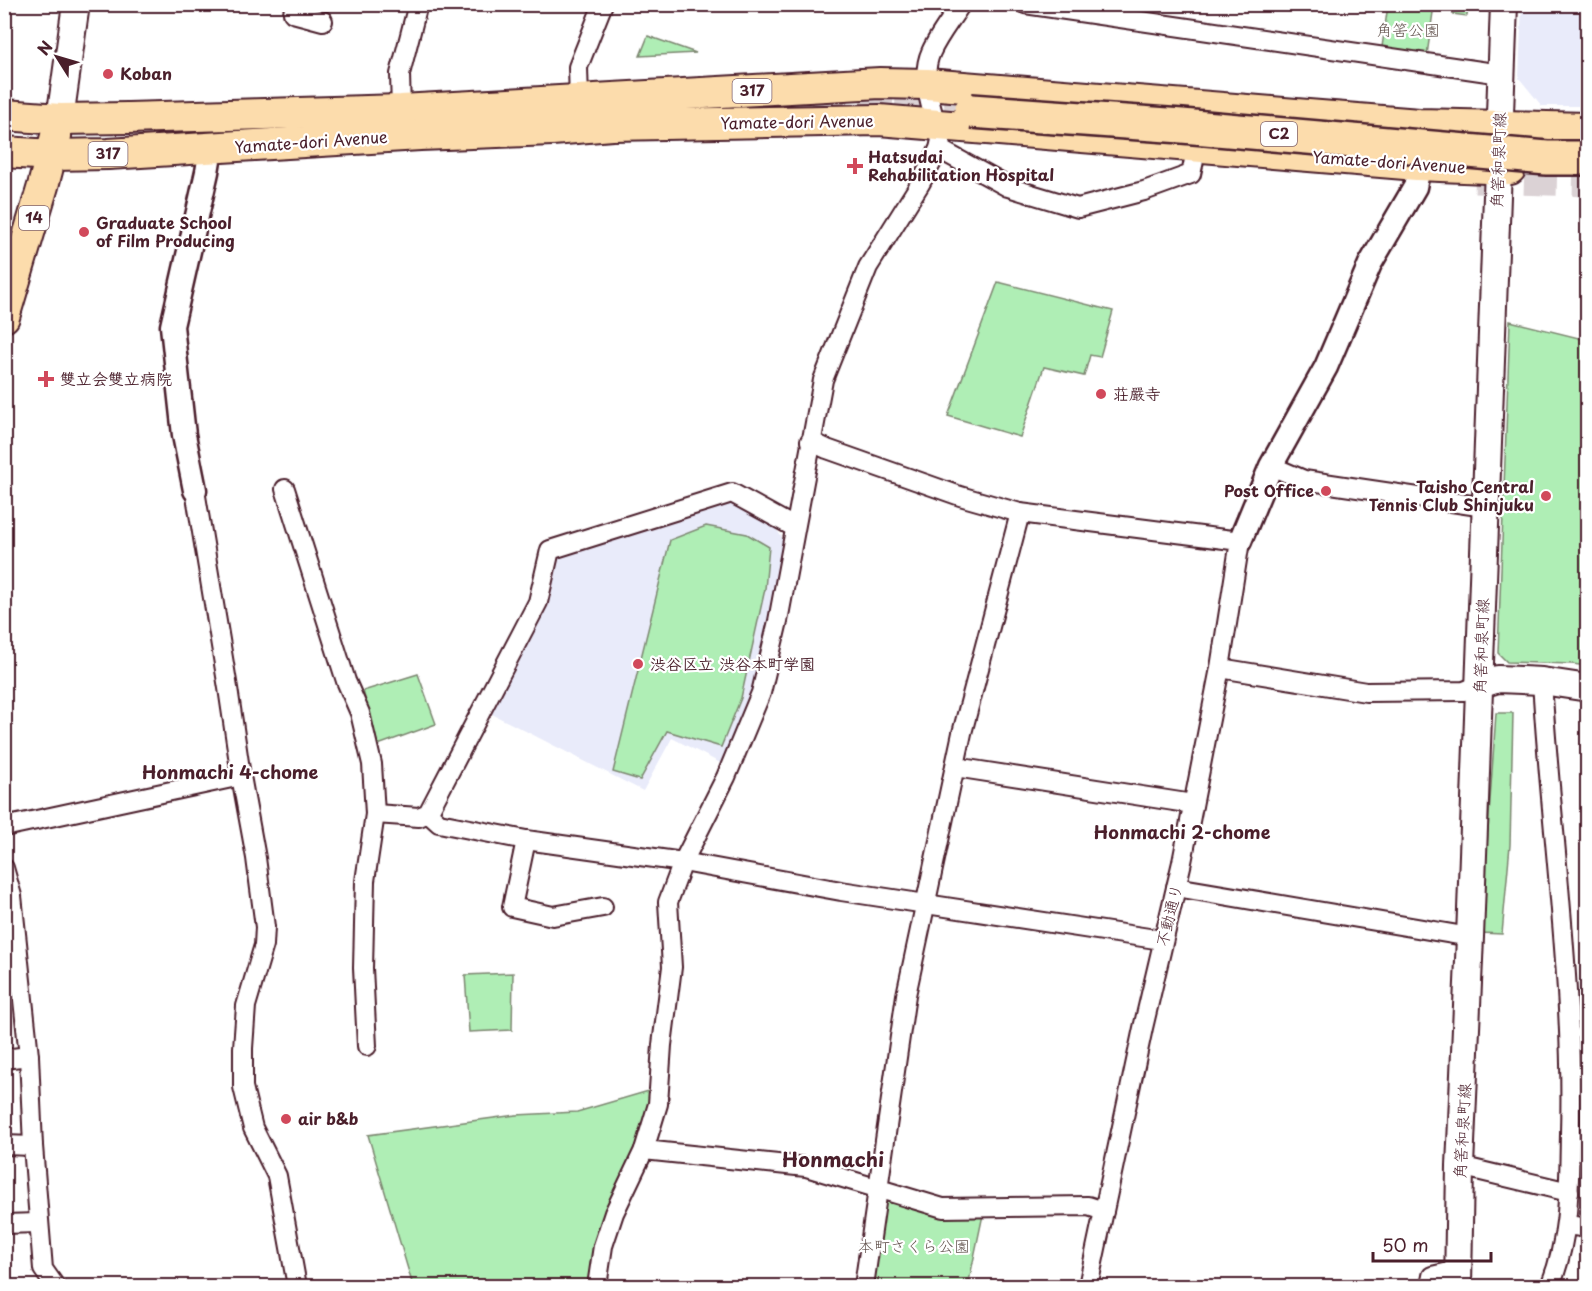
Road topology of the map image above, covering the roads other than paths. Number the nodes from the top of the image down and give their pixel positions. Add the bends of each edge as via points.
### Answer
1 (76, 4) edge
2 (295, 4) edge
3 (418, 4) edge
4 (603, 4) edge
5 (961, 4) edge
6 (1025, 4) edge
7 (1504, 4) edge
8 (323, 21) dead end
9 (1501, 74) junction
10 (927, 84) junction
11 (579, 100) junction
12 (401, 110) junction
13 (4, 115) edge
14 (60, 119) junction
15 (1499, 126) junction
16 (1587, 128) edge
17 (938, 136) junction
18 (1197, 147) junction
19 (1587, 147) edge
20 (211, 148) junction
21 (4, 152) edge
22 (51, 155) junction
23 (1587, 158) edge
24 (1417, 165) junction
25 (1498, 168) junction
26 (1587, 170) edge
27 (4, 317) edge
28 (810, 441) junction
29 (1271, 466) junction
30 (285, 489) dead end
31 (195, 490) joint
32 (1485, 507) junction
33 (1020, 513) junction
34 (794, 527) junction
35 (1240, 541) junction
36 (1220, 668) junction
37 (1542, 681) junction
38 (1479, 685) junction
39 (1587, 688) edge
40 (955, 767) junction
41 (241, 776) junction
42 (1193, 804) junction
43 (428, 813) junction
44 (375, 814) junction
45 (4, 827) edge
46 (526, 840) junction
47 (683, 862) junction
48 (4, 868) edge
49 (1176, 887) junction
50 (926, 904) junction
51 (603, 907) dead end
52 (1470, 937) junction
53 (1162, 940) junction
54 (367, 1046) dead end
55 (29, 1056) junction
56 (4, 1059) edge
57 (4, 1145) edge
58 (33, 1146) junction
59 (644, 1150) junction
60 (1460, 1166) junction
61 (878, 1189) junction
62 (1569, 1192) junction
63 (1104, 1211) junction
64 (38, 1223) junction
65 (4, 1224) edge
66 (1567, 1225) junction
67 (1587, 1228) edge
68 (1458, 1278) edge
69 (55, 1287) edge
70 (297, 1287) edge
71 (597, 1287) edge
72 (864, 1287) edge
73 (1088, 1287) edge
74 (1430, 1287) edge
75 (1550, 1287) edge

1 - 14 main road
2 - 8 street via 293,14
3 - 12 street via 400,74
4 - 11 street via 578,67
5 - 10 street via 930,53
6 - 9 street
7 - 9 main road, 角筈和泉町線
9 - 15 main road, 角筈和泉町線
10 - 11 main road, Yamate-dori Avenue / 317 via 880,83
10 - 15 main road, Yamate-dori Avenue / 317 via 1419,124
10 - 17 street
11 - 12 main road, Yamate-dori Avenue / 317
12 - 14 main road, Yamate-dori Avenue / 317
13 - 14 main road, Yamate-dori Avenue / 317
14 - 22 main road, 14
15 - 16 main road, Yamate-dori Avenue / 317
15 - 25 main road, 角筈和泉町線
17 - 18 main road, Yamate-dori Avenue / 317
17 - 18 street via 1008,187 1078,208 1191,174
17 - 20 main road, Yamate-dori Avenue / 317 via 879,120 612,125
17 - 28 street via 920,184 868,267 822,380
18 - 24 main road, Yamate-dori Avenue / 317
19 - 23 highway, C2, bridge via 972,105 1535,157
20 - 22 main road, Yamate-dori Avenue / 317
20 - 31 street via 172,326 184,435
21 - 22 main road, Yamate-dori Avenue / 317
22 - 27 main road, 14
24 - 25 main road, Yamate-dori Avenue / 317
24 - 29 street via 1415,187 1370,264 1326,367
25 - 26 main road, Yamate-dori Avenue / 317
25 - 32 main road, 角筈和泉町線
28 - 33 street via 960,496
28 - 34 street
29 - 32 street via 1304,480
29 - 35 street
30 - 44 street via 346,681 360,713 372,764
31 - 41 street
32 - 38 main road, 角筈和泉町線
33 - 35 street
33 - 40 street
34 - 43 street via 732,493 550,550 538,602
34 - 47 street via 761,693 726,777
35 - 36 street, 不動通り
36 - 38 street via 1366,692 1464,691
36 - 42 street, 不動通り
37 - 38 main road via 1498,679
37 - 39 main road
37 - 62 street via 1567,982 1572,1081
38 - 52 main road, 角筈和泉町線
40 - 42 street
40 - 50 street
41 - 45 street
41 - 70 street via 265,927 264,945 246,1006 243,1087 253,1128 277,1176
42 - 49 street, 不動通り
43 - 44 street via 419,817
43 - 46 street via 439,823
44 - 54 street via 365,881 363,968
46 - 47 street
46 - 51 street via 512,907 553,916
47 - 50 street
47 - 59 street via 668,902 672,967 658,1104
48 - 55 street via 12,896
49 - 52 street
49 - 53 street, 不動通り
50 - 53 street
50 - 61 street via 906,995
52 - 60 main road, 角筈和泉町線
53 - 63 street, 不動通り
55 - 56 street
55 - 58 street
57 - 58 street
58 - 64 street
59 - 61 street via 806,1167
59 - 71 street via 614,1213 603,1246
60 - 62 street
60 - 68 main road, 角筈和泉町線
61 - 63 street via 943,1208 1088,1206
61 - 72 street
62 - 66 street
63 - 73 street, 不動通り
64 - 65 street
64 - 69 street via 43,1269
66 - 67 street
66 - 75 street
68 - 74 street via 1432,1276

